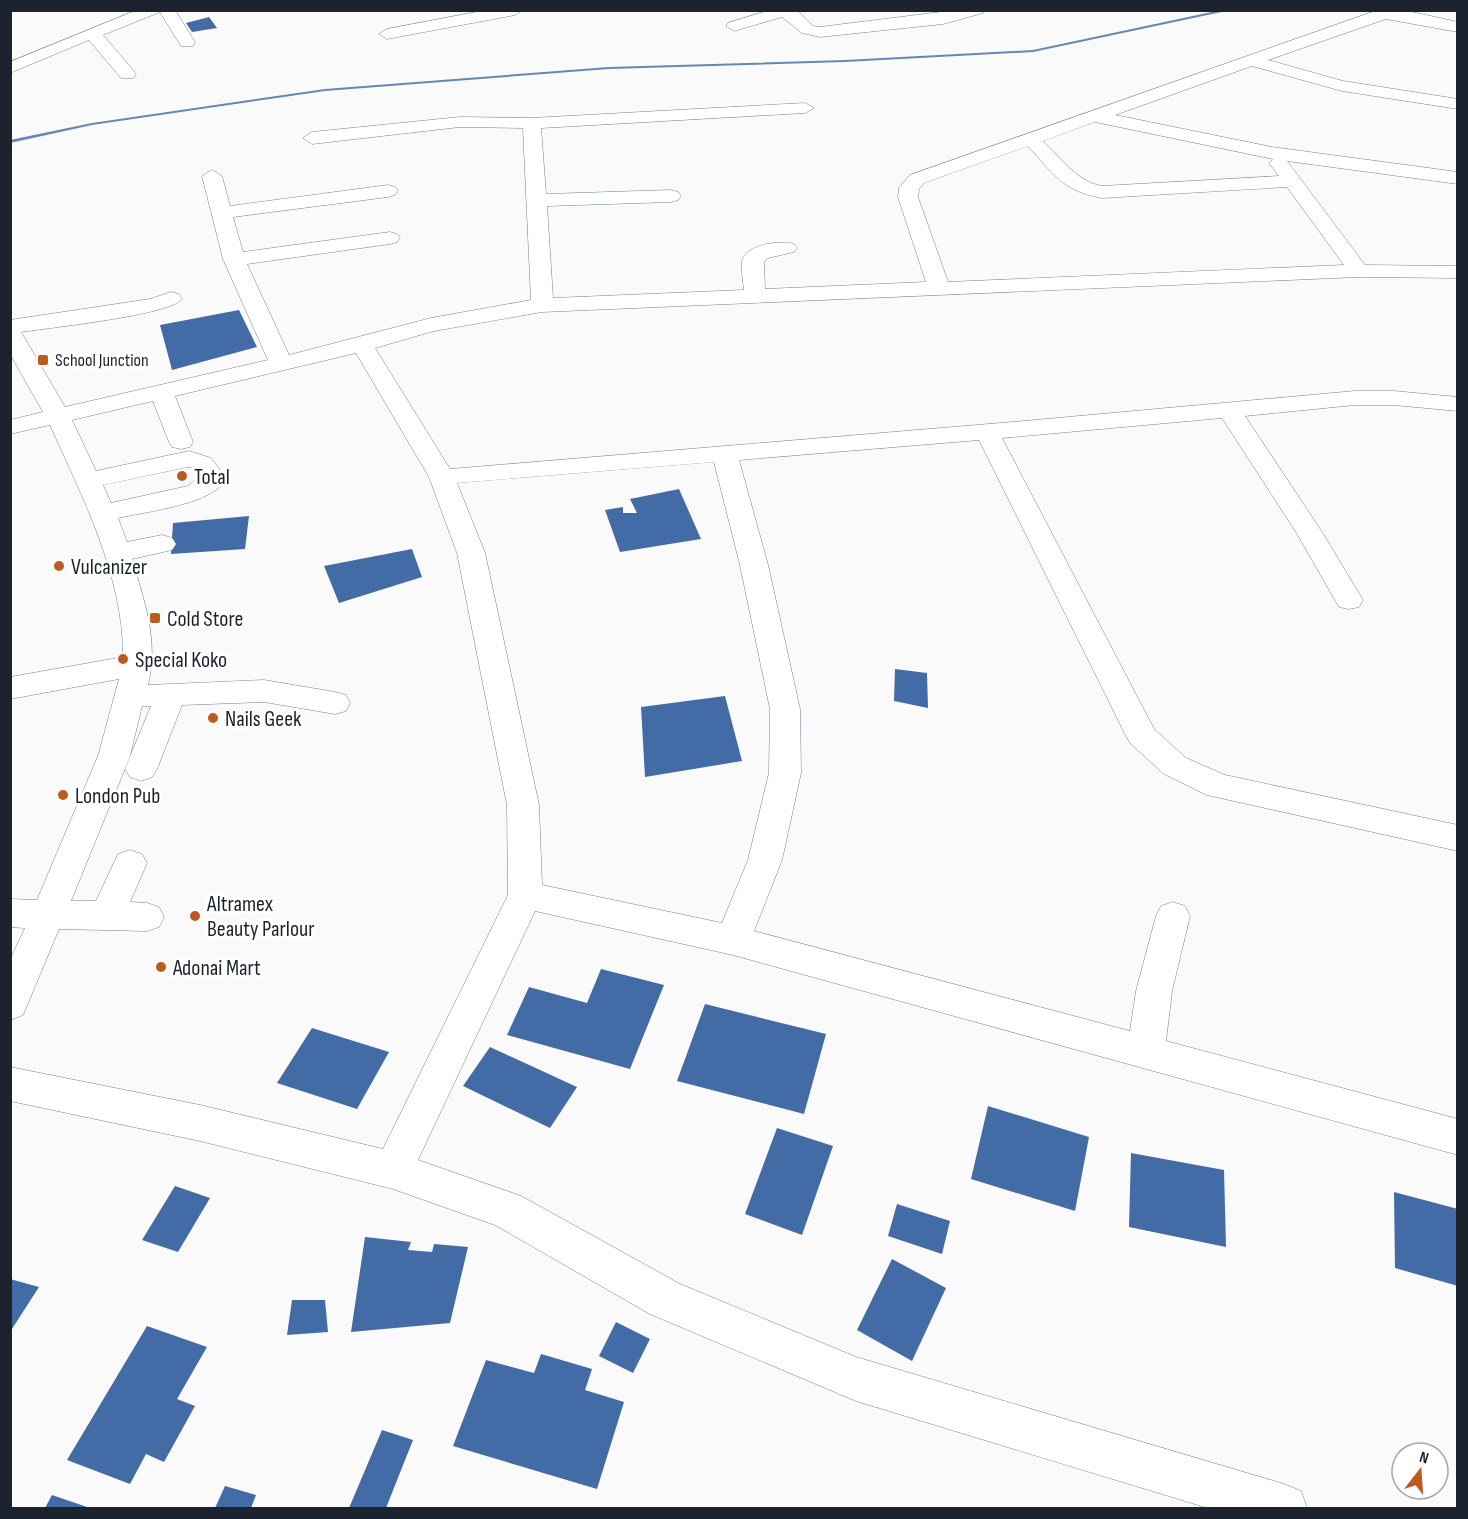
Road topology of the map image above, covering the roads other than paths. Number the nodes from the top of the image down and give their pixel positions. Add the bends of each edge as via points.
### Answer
1 (153, 10) edge
2 (167, 10) edge
3 (515, 10) edge
4 (977, 10) edge
5 (785, 11) edge
6 (1390, 12) edge
7 (734, 26) dead end
8 (1458, 27) edge
9 (90, 34) junction
10 (387, 34) dead end
11 (187, 42) dead end
12 (1251, 61) junction
13 (10, 68) edge
14 (127, 74) dead end
15 (1458, 104) edge
16 (805, 108) dead end
17 (1096, 117) junction
18 (532, 123) junction
19 (312, 138) dead end
20 (1031, 139) junction
21 (1272, 153) junction
22 (212, 176) dead end
23 (1458, 178) edge
24 (1292, 181) junction
25 (388, 191) dead end
26 (670, 196) dead end
27 (536, 200) junction
28 (220, 213) junction
29 (390, 238) dead end
30 (787, 248) dead end
31 (234, 259) junction
32 (1359, 271) junction
33 (1458, 272) edge
34 (939, 288) junction
35 (754, 296) junction
36 (171, 299) dead end
37 (542, 305) junction
38 (10, 327) edge
39 (10, 333) edge
40 (362, 345) junction
41 (281, 363) junction
42 (162, 392) junction
43 (1458, 404) edge
44 (1228, 411) junction
45 (58, 416) junction
46 (10, 427) edge
47 (988, 434) junction
48 (182, 442) dead end
49 (724, 453) junction
50 (122, 474) junction
51 (442, 477) junction
52 (87, 481) junction
53 (132, 506) junction
54 (102, 513) junction
55 (162, 544) dead end
56 (117, 553) junction
57 (1349, 600) dead end
58 (138, 665) junction
59 (10, 687) edge
60 (171, 694) junction
61 (130, 696) junction
62 (335, 703) dead end
63 (141, 769) dead end
64 (1458, 838) edge
65 (130, 863) dead end
66 (525, 895) junction
67 (10, 912) edge
68 (48, 913) junction
69 (107, 915) junction
70 (147, 916) dead end
71 (1173, 916) dead end
72 (734, 940) junction
73 (10, 1004) edge
74 (1146, 1053) junction
75 (10, 1084) edge
76 (1458, 1137) edge
77 (393, 1170) junction
78 (1284, 1509) edge

1 - 9 street
2 - 11 street
3 - 10 street
4 - 5 street via 943,19 820,32 808,30
5 - 7 street
6 - 8 street
6 - 12 street
9 - 13 street
9 - 14 street via 100,40
12 - 15 street via 1342,86
12 - 17 street
16 - 18 street
17 - 20 street
17 - 21 street
18 - 19 street via 460,122
18 - 27 street
20 - 24 street via 1074,183 1093,190
20 - 34 street via 917,179 909,188 908,197
21 - 23 street
21 - 24 street
22 - 28 street
24 - 32 street
25 - 28 street
26 - 27 street
27 - 37 street
28 - 31 street
29 - 31 street
30 - 35 street via 761,253 753,260
31 - 41 street
32 - 33 street
32 - 34 street
34 - 35 street
35 - 37 street
36 - 38 street
37 - 40 street via 431,325
39 - 45 street
40 - 41 street
40 - 51 street
41 - 42 street
42 - 45 street
42 - 48 street
43 - 44 street via 1355,398
44 - 47 street
44 - 57 street
45 - 46 street
45 - 52 street
47 - 49 street
47 - 64 street via 1143,736 1175,766 1218,786
49 - 51 street
49 - 72 street via 785,709 785,773 765,860
50 - 52 street
50 - 53 street
50 - 53 street via 189,459 202,463 212,477 197,492
51 - 66 street via 471,553 523,806
52 - 54 street
53 - 54 street
54 - 56 street
55 - 56 street
56 - 58 street via 138,630
58 - 59 street
58 - 61 street
60 - 61 street
60 - 62 street via 264,691
60 - 63 street
61 - 68 street via 114,756
65 - 69 street
66 - 72 street
66 - 77 street
67 - 68 street
68 - 69 street
68 - 73 street
69 - 70 street
71 - 74 street via 1154,991
72 - 74 street
74 - 76 street
75 - 77 street
77 - 78 street via 507,1210 665,1299 856,1379

